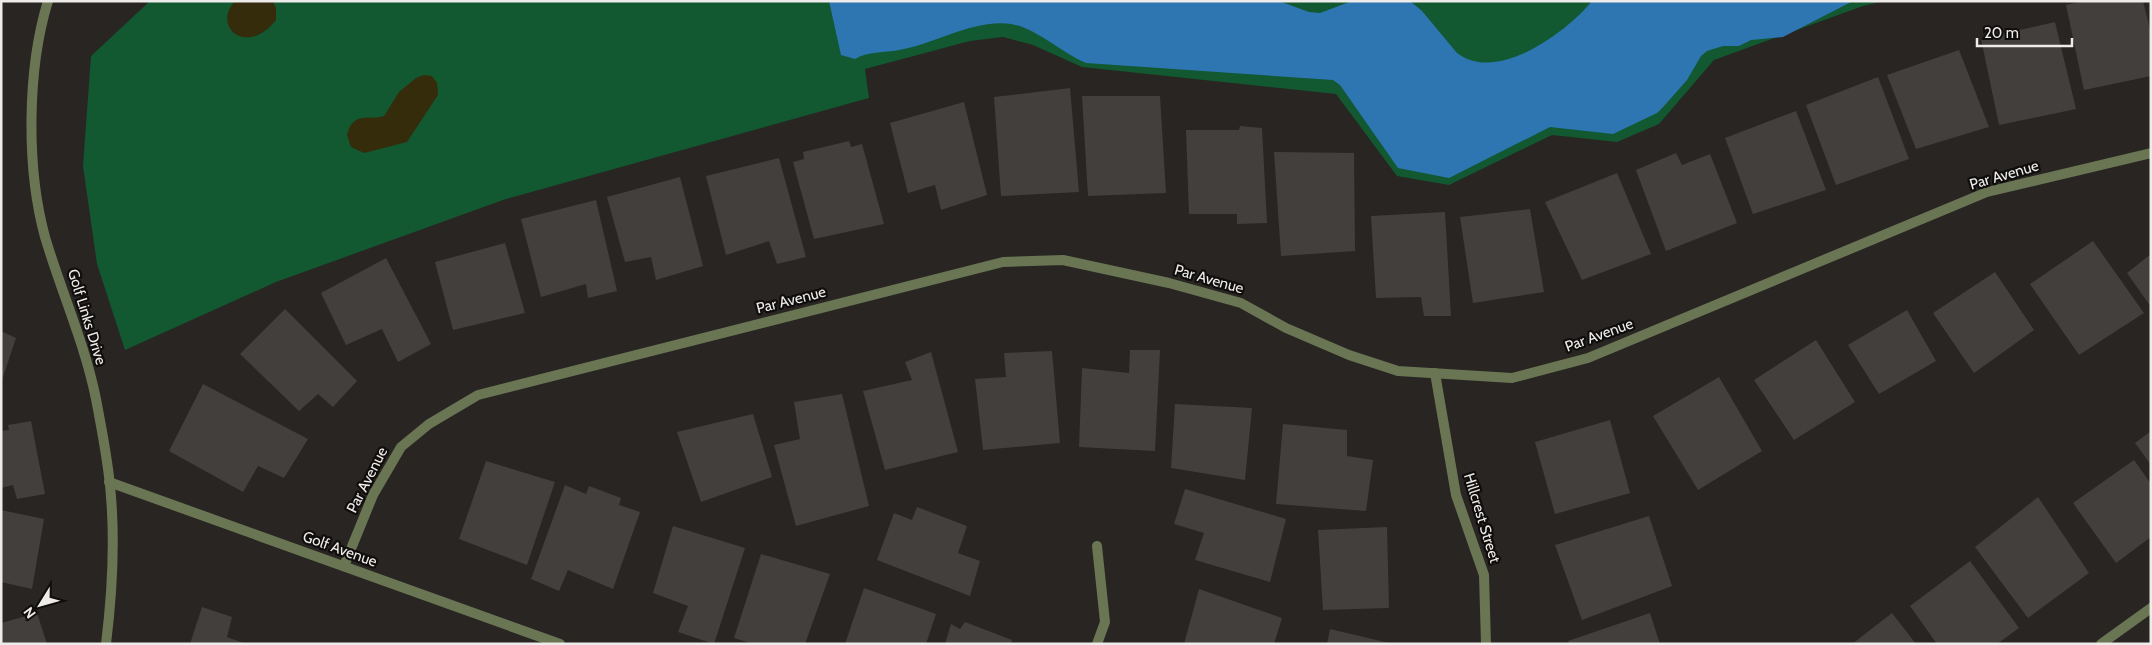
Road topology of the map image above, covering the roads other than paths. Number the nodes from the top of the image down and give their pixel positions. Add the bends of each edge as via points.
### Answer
1 (48, 1) edge
2 (2151, 153) edge
3 (1435, 373) junction
4 (109, 482) junction
5 (1097, 546) dead end
6 (344, 566) junction
7 (2151, 608) edge
8 (106, 644) edge
9 (560, 644) edge
10 (1097, 644) edge
11 (1486, 644) edge
12 (2102, 644) edge

1 - 4 street, Golf Links Drive via 40,28 33,100 33,167 45,236 96,398
2 - 3 street, Par Avenue via 1987,192 1588,358 1512,378
3 - 6 street, Par Avenue via 1398,371 1349,355 1286,328 1241,303 1169,283 1063,260 1003,262 478,395 429,424 401,447 373,495
3 - 11 street, Hillcrest Street via 1456,495 1484,575
4 - 6 street, Golf Avenue
4 - 8 street, Golf Links Drive via 112,497 112,595
5 - 10 street via 1105,622
6 - 9 street, Golf Avenue
7 - 12 street

